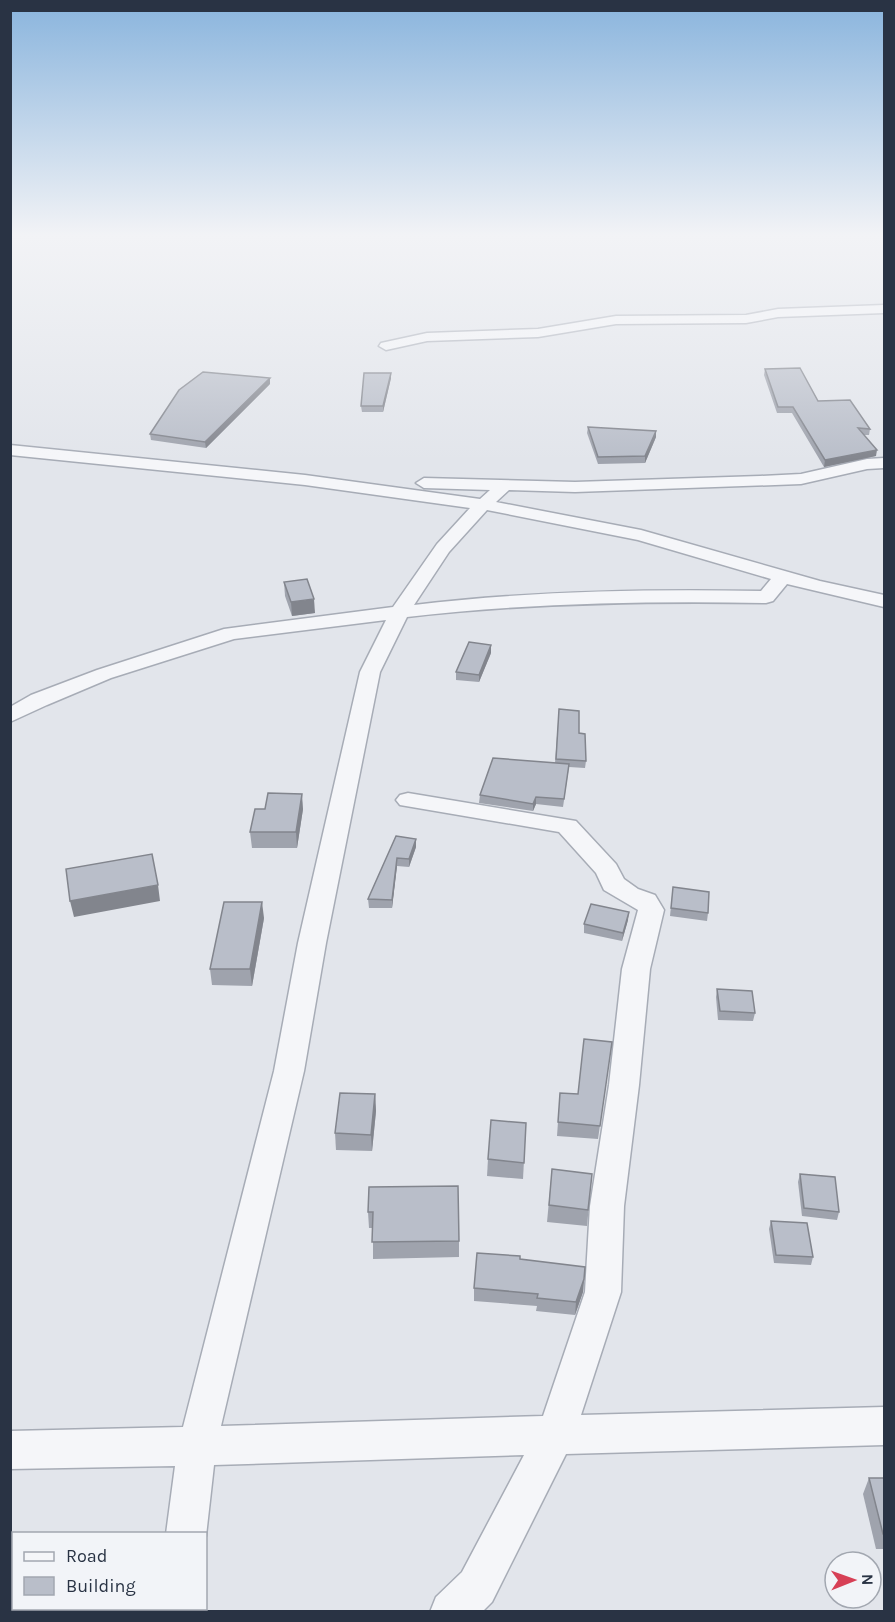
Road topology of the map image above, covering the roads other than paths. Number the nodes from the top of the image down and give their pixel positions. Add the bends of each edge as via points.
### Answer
1 (866, 310) edge
2 (386, 346) dead end
3 (10, 450) edge
4 (885, 463) edge
5 (305, 480) junction
6 (504, 486) junction
7 (482, 504) junction
8 (783, 577) junction
9 (885, 601) edge
10 (401, 613) junction
11 (10, 716) edge
12 (408, 800) dead end
13 (885, 1426) edge
14 (555, 1434) junction
15 (197, 1447) junction
16 (10, 1450) edge
17 (186, 1532) edge
18 (468, 1603) edge

1 - 2 street via 778,313 746,319 616,320 538,333 427,337
3 - 5 street
4 - 6 street via 801,479 632,486
5 - 6 street
5 - 7 street
6 - 7 street
7 - 8 street via 641,535
7 - 10 street via 450,537
8 - 9 street
8 - 10 street via 766,597 532,600
10 - 11 street via 231,633 104,674
10 - 15 street via 370,672 312,943 290,1071
12 - 14 street via 567,826 607,870 613,884 646,901 651,910 636,969 607,1206 603,1292
13 - 14 street
14 - 15 street
14 - 18 street
15 - 16 street
15 - 17 street

